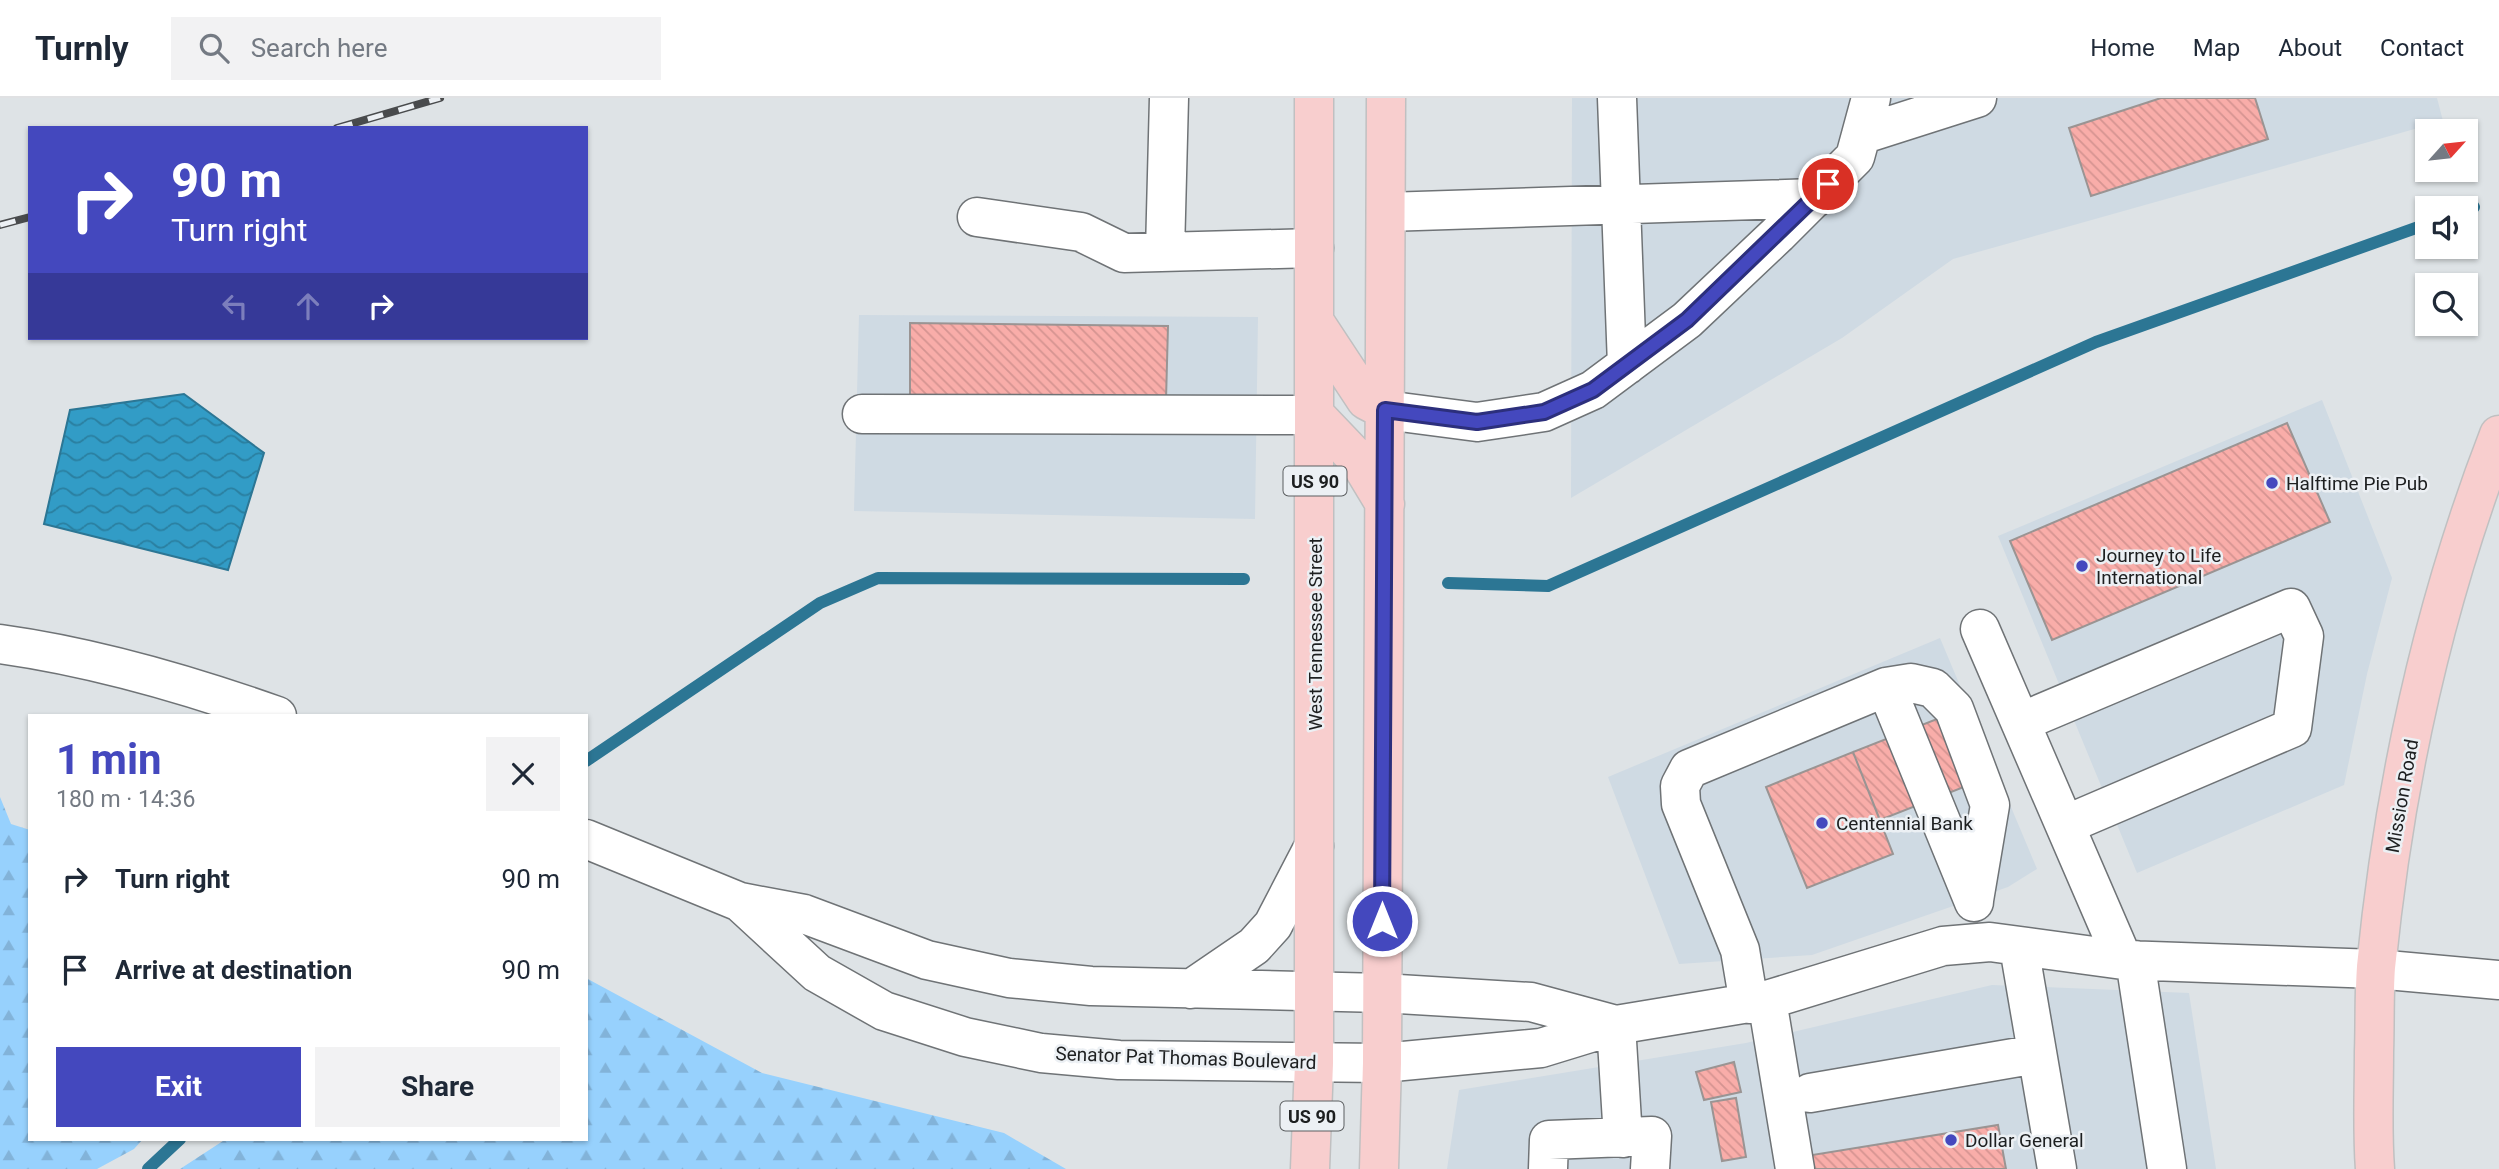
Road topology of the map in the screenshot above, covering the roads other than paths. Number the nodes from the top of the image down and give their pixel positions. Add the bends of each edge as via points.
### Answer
1 (1169, 98) edge
2 (1314, 98) edge
3 (1386, 98) edge
4 (1617, 98) edge
5 (1871, 98) edge
6 (1977, 98) edge
7 (1861, 135) junction
8 (1815, 198) junction
9 (1621, 204) junction
10 (1385, 212) junction
11 (977, 217) dead end
12 (1314, 248) junction
13 (1165, 252) junction
14 (1314, 321) junction
15 (1627, 365) junction
16 (1385, 410) junction
17 (862, 414) dead end
18 (1315, 415) junction
19 (2499, 435) edge
20 (1385, 504) junction
21 (1980, 629) dead end
22 (0, 644) edge
23 (1886, 687) junction
24 (271, 714) edge
25 (2021, 722) junction
26 (2065, 825) junction
27 (595, 843) edge
28 (1314, 846) junction
29 (1974, 900) junction
30 (740, 902) junction
31 (2005, 944) junction
32 (2129, 960) junction
33 (2376, 969) junction
34 (2499, 980) edge
35 (1191, 989) junction
36 (1314, 992) junction
37 (1382, 993) junction
38 (1758, 1002) junction
39 (1616, 1025) junction
40 (2037, 1054) junction
41 (1314, 1063) junction
42 (1382, 1063) junction
43 (1810, 1093) dead end
44 (1623, 1138) junction
45 (1310, 1169) edge
46 (1379, 1169) edge
47 (1548, 1169) edge
48 (1650, 1169) edge
49 (1794, 1169) edge
50 (2057, 1169) edge
51 (2167, 1169) edge
52 (2375, 1169) edge

1 - 13 street
2 - 12 main road, West Tennessee Street / US 90
3 - 10 main road
4 - 9 street
5 - 7 street
6 - 7 street
7 - 8 street via 1855,157
8 - 9 street
8 - 15 street via 1687,320
9 - 10 street
9 - 15 street
10 - 16 main road
11 - 13 street via 1080,232 1124,253
12 - 13 street
12 - 14 main road, West Tennessee Street / US 90
14 - 16 main road via 1366,400
14 - 18 main road, West Tennessee Street / US 90
15 - 16 street via 1593,390 1544,412 1477,422
16 - 20 main road
17 - 18 street
18 - 20 main road via 1359,461
18 - 28 main road, West Tennessee Street / US 90
19 - 33 main road, Mission Road via 2476,494 2435,631 2399,792
20 - 37 main road
21 - 25 street
22 - 24 street via 48,651 203,690
23 - 29 street
23 - 29 street via 1911,683 1933,688 1954,709 1990,805
23 - 38 street via 1689,769 1680,786 1681,804
25 - 26 street
25 - 26 street via 2291,608 2304,636 2292,728
26 - 32 street
27 - 30 street, Senator Pat Thomas Boulevard
28 - 35 street via 1273,925 1254,946
28 - 36 main road, West Tennessee Street / US 90
29 - 31 street
30 - 35 street, Senator Pat Thomas Boulevard via 804,914 927,960 1009,978
30 - 41 street, Senator Pat Thomas Boulevard via 817,973 884,1011 965,1037 1041,1053 1119,1060
31 - 32 street, Senator Pat Thomas Boulevard
31 - 38 street, Senator Pat Thomas Boulevard via 1943,946
31 - 40 street
32 - 33 street, Senator Pat Thomas Boulevard
32 - 51 street
33 - 34 street, Senator Pat Thomas Boulevard
33 - 52 main road, Mission Road
35 - 36 street, Senator Pat Thomas Boulevard
36 - 37 street, Senator Pat Thomas Boulevard
36 - 41 main road, West Tennessee Street / US 90
37 - 39 street, Senator Pat Thomas Boulevard via 1531,1002
37 - 42 main road
38 - 39 street, Senator Pat Thomas Boulevard
38 - 49 street
39 - 42 street, Senator Pat Thomas Boulevard via 1541,1048
39 - 44 street
40 - 43 street
40 - 50 street
41 - 42 street, Senator Pat Thomas Boulevard
41 - 45 main road, West Tennessee Street / US 90
42 - 46 main road
44 - 47 street via 1549,1140
44 - 48 street via 1652,1136

